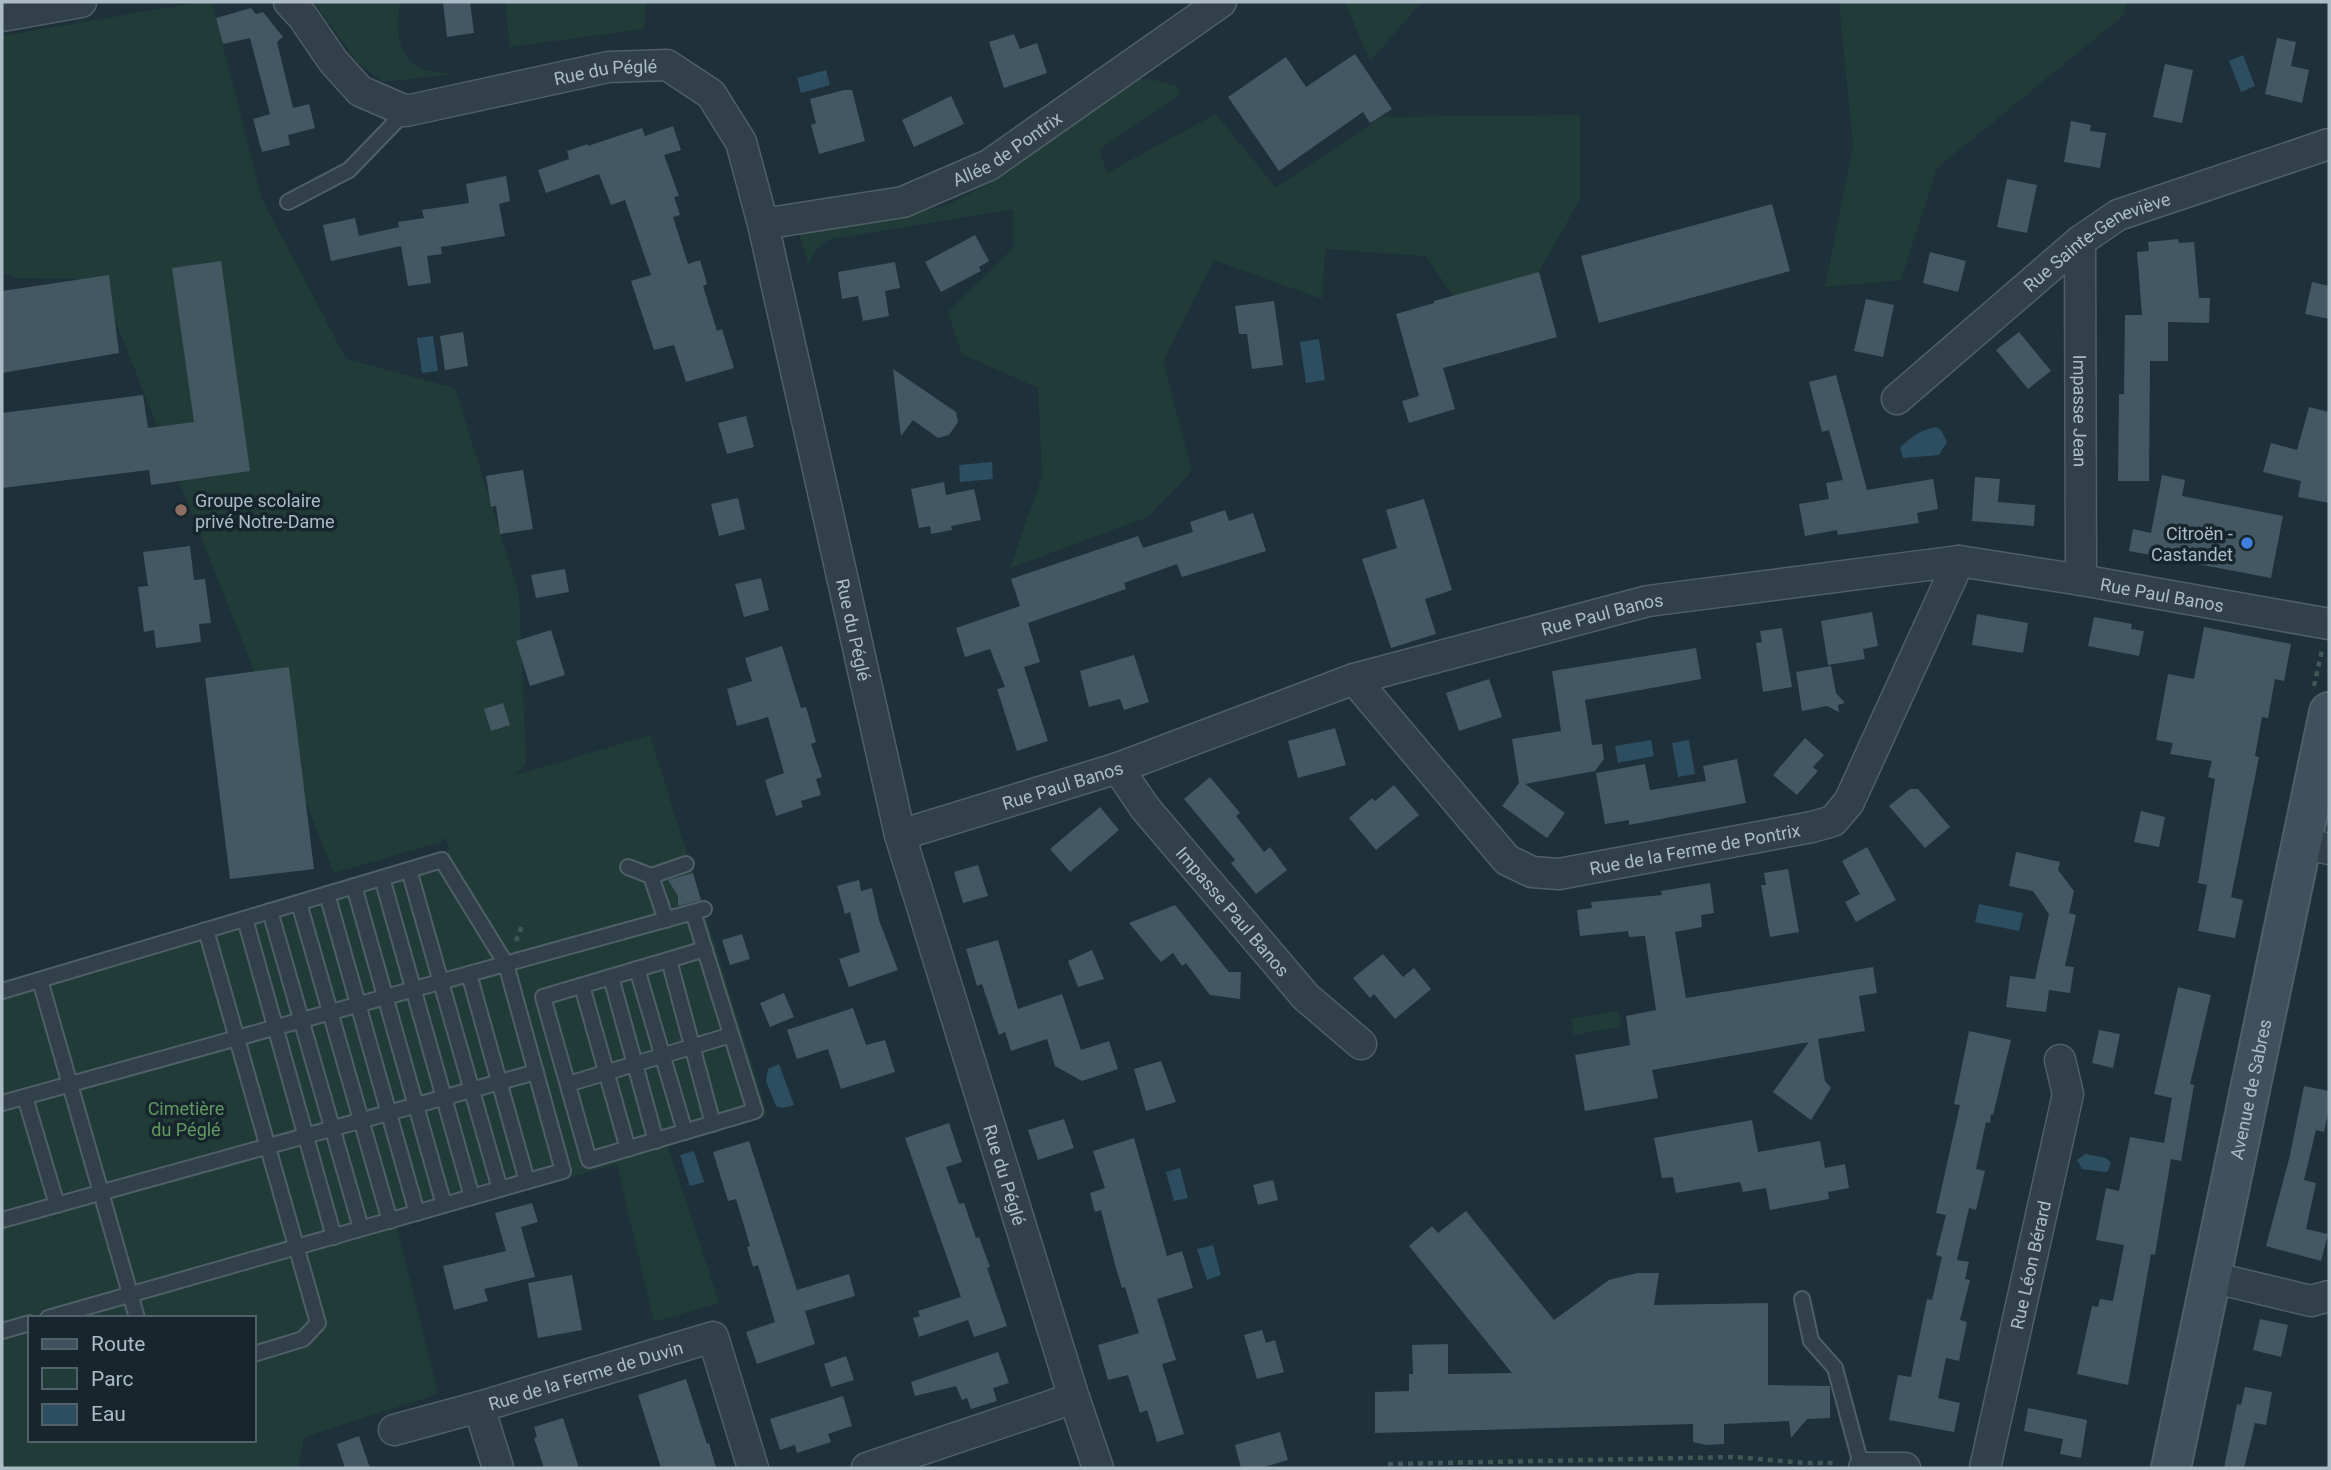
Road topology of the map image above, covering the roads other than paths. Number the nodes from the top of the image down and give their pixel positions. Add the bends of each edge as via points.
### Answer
1 (81, 2) edge
2 (289, 2) edge
3 (1221, 2) edge
4 (2, 16) edge
5 (406, 111) junction
6 (2329, 144) edge
7 (288, 202) dead end
8 (763, 224) junction
9 (2080, 241) junction
10 (1896, 399) dead end
11 (1959, 561) junction
12 (2081, 580) junction
13 (2329, 624) edge
14 (1354, 679) junction
15 (2329, 712) edge
16 (1118, 768) junction
17 (900, 835) junction
18 (2316, 846) edge
19 (686, 864) dead end
20 (628, 867) dead end
21 (409, 870) junction
22 (651, 876) junction
23 (382, 878) junction
24 (354, 886) junction
25 (327, 894) junction
26 (299, 902) junction
27 (271, 911) junction
28 (245, 919) junction
29 (666, 920) junction
30 (206, 930) junction
31 (705, 950) junction
32 (669, 960) junction
33 (506, 964) junction
34 (637, 969) junction
35 (469, 974) junction
36 (611, 977) junction
37 (40, 980) junction
38 (441, 982) junction
39 (582, 986) junction
40 (413, 990) junction
41 (2, 991) edge
42 (385, 998) junction
43 (358, 1005) junction
44 (331, 1013) junction
45 (302, 1021) junction
46 (275, 1028) junction
47 (731, 1035) junction
48 (236, 1039) junction
49 (1361, 1044) dead end
50 (692, 1047) junction
51 (662, 1056) junction
52 (2060, 1060) dead end
53 (635, 1064) junction
54 (536, 1072) junction
55 (606, 1072) junction
56 (499, 1082) junction
57 (70, 1084) junction
58 (568, 1084) junction
59 (471, 1090) junction
60 (25, 1097) junction
61 (444, 1097) junction
62 (2, 1103) edge
63 (416, 1105) junction
64 (388, 1113) junction
65 (361, 1120) junction
66 (713, 1124) junction
67 (332, 1128) junction
68 (684, 1132) junction
69 (305, 1136) junction
70 (656, 1140) junction
71 (267, 1146) junction
72 (628, 1149) junction
73 (527, 1181) junction
74 (500, 1189) junction
75 (101, 1192) junction
76 (472, 1197) junction
77 (57, 1205) junction
78 (444, 1205) junction
79 (416, 1213) junction
80 (2, 1220) edge
81 (390, 1221) junction
82 (361, 1228) junction
83 (334, 1237) junction
84 (295, 1247) junction
85 (2211, 1277) junction
86 (130, 1294) junction
87 (2329, 1296) edge
88 (1802, 1299) dead end
89 (55, 1316) edge
90 (136, 1316) edge
91 (28, 1324) edge
92 (2, 1331) edge
93 (256, 1353) edge
94 (1074, 1398) junction
95 (479, 1407) junction
96 (394, 1430) dead end
97 (1857, 1467) edge
98 (498, 1468) edge
99 (753, 1468) edge
100 (867, 1468) edge
101 (1098, 1468) edge
102 (1905, 1468) edge
103 (1985, 1468) edge
104 (2171, 1468) edge

1 - 4 street
2 - 5 street via 360,91
3 - 8 street, Allée de Pontrix via 989,165 903,202
5 - 7 lane via 349,170
5 - 8 street, Rue du Péglé via 608,66 667,65 711,94 741,142
6 - 9 street, Rue Sainte-Geneviève via 2118,215
8 - 17 street, Rue du Péglé
9 - 10 street, Rue Sainte-Geneviève
9 - 12 street, Impasse Jean
11 - 12 street, Rue Paul Banos
11 - 14 street, Rue Paul Banos via 1648,601
11 - 14 street, Rue de la Ferme de Pontrix via 1849,802 1833,821 1812,827 1559,874 1532,872 1507,860
12 - 13 street, Rue Paul Banos
14 - 16 street, Rue Paul Banos
15 - 18 main road, Avenue de Sabres
16 - 17 street, Rue Paul Banos
16 - 49 street, Impasse Paul Banos via 1145,808 1306,997
17 - 94 street, Rue du Péglé
18 - 85 main road, Avenue de Sabres
19 - 22 lane
20 - 22 lane
21 - 23 lane
21 - 33 lane via 442,860
21 - 38 lane
22 - 29 lane
23 - 24 lane
23 - 40 lane
24 - 25 lane
24 - 42 lane
25 - 26 lane
25 - 43 lane
26 - 27 lane
26 - 44 lane
27 - 28 lane
27 - 45 lane
28 - 30 lane
28 - 46 lane
29 - 31 lane via 699,911
29 - 33 lane
30 - 37 lane
30 - 48 lane
31 - 32 lane
31 - 47 lane
32 - 34 lane
32 - 50 lane
33 - 35 lane
33 - 54 lane
34 - 36 lane
34 - 51 lane
35 - 38 lane
35 - 56 lane
36 - 39 lane
36 - 53 lane
37 - 41 lane
37 - 57 lane
38 - 40 lane
38 - 59 lane
39 - 55 lane
39 - 58 lane via 543,997
40 - 42 lane
40 - 61 lane
42 - 43 lane
42 - 63 lane
43 - 44 lane
43 - 64 lane
44 - 45 lane
44 - 65 lane
45 - 46 lane
45 - 67 lane
46 - 48 lane
46 - 69 lane
47 - 50 lane
47 - 66 lane via 755,1111
48 - 57 lane
48 - 71 lane
50 - 51 lane
50 - 66 lane
51 - 53 lane
51 - 68 lane
52 - 103 street, Rue Léon Bérard via 2068,1094
53 - 55 lane
53 - 70 lane
54 - 56 lane
54 - 73 lane via 563,1171
55 - 58 lane
55 - 72 lane
56 - 59 lane
56 - 73 lane
57 - 60 lane
57 - 75 lane
58 - 72 lane via 589,1160
59 - 61 lane
59 - 74 lane
60 - 62 lane
60 - 77 lane
61 - 63 lane
61 - 76 lane
63 - 64 lane
63 - 78 lane
64 - 65 lane
64 - 79 lane
65 - 67 lane
65 - 81 lane
66 - 68 lane
67 - 69 lane
67 - 82 lane
68 - 70 lane
69 - 71 lane
69 - 83 lane
70 - 72 lane
71 - 75 lane
71 - 84 lane
73 - 74 lane
74 - 76 lane
75 - 77 lane
75 - 86 lane
76 - 78 lane
77 - 80 lane
78 - 79 lane
79 - 81 lane
81 - 82 lane
82 - 83 lane
83 - 84 lane
84 - 86 lane
84 - 93 lane via 318,1323 303,1339
85 - 87 street via 2311,1301
85 - 104 main road, Avenue de Sabres
86 - 89 lane
86 - 90 lane
88 - 97 lane via 1811,1341 1835,1368
91 - 92 lane
94 - 100 street
94 - 101 street, Rue du Péglé
95 - 96 street, Rue de la Ferme de Duvin
95 - 98 street, Rue de la Ferme de Duvin
95 - 99 street, Rue de la Ferme de Duvin via 690,1333 713,1337
97 - 102 street

